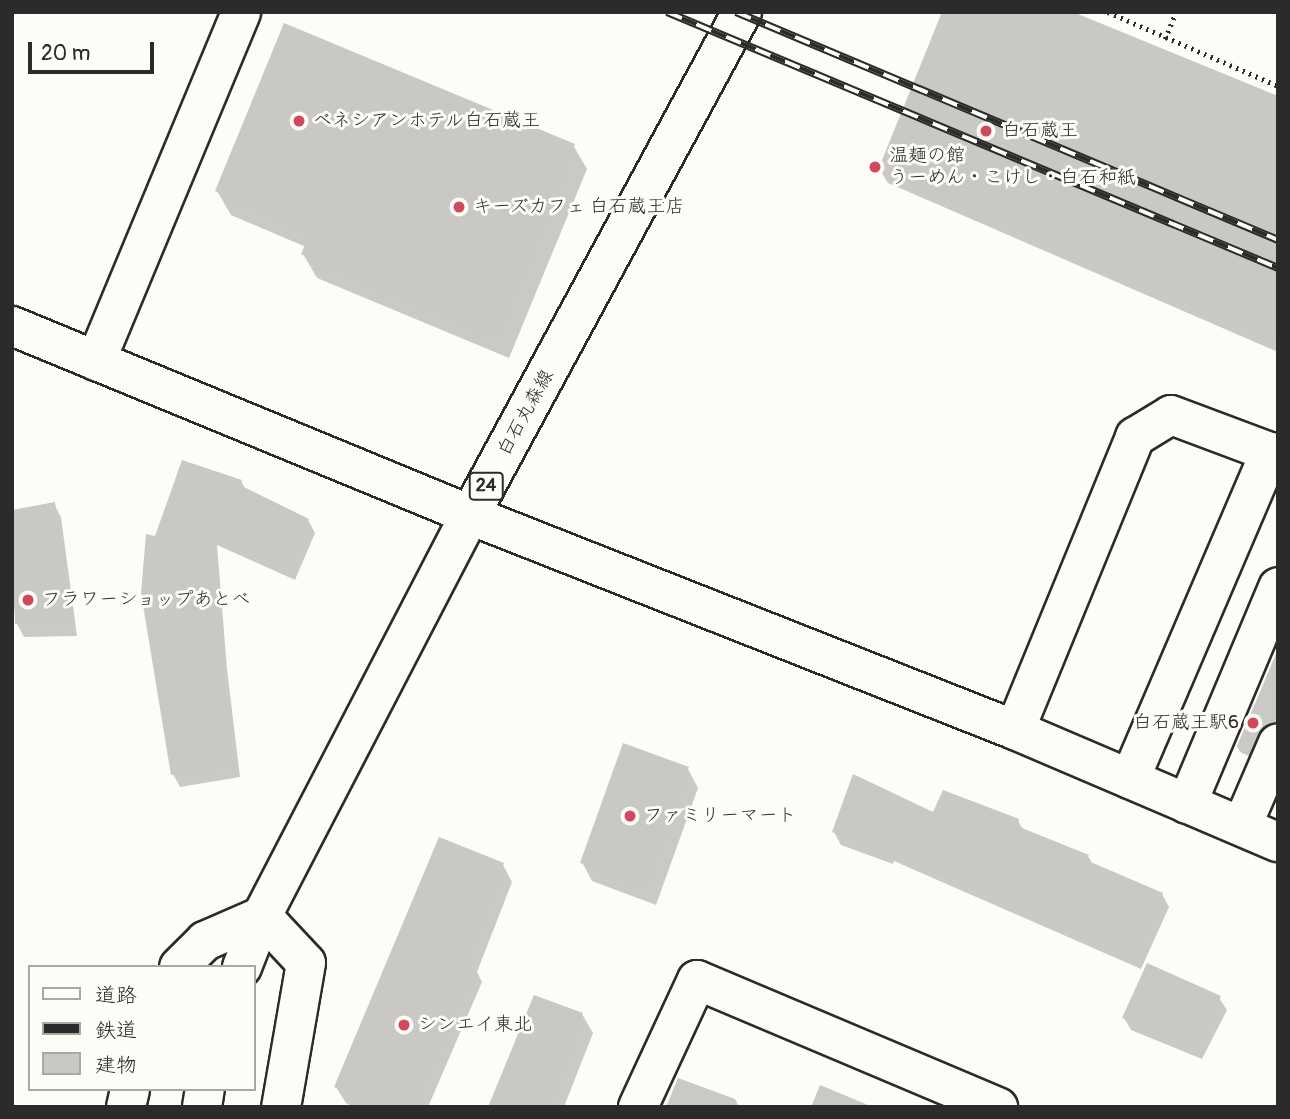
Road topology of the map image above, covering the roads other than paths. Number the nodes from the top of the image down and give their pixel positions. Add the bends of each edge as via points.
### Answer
1 (241, 12) edge
2 (742, 12) edge
3 (12, 326) edge
4 (96, 361) junction
5 (1274, 454) edge
6 (470, 515) junction
7 (1278, 587) edge
8 (1015, 730) junction
9 (1278, 743) edge
10 (1130, 779) junction
11 (1187, 804) junction
12 (1242, 826) junction
13 (1278, 842) edge
14 (262, 916) junction
15 (181, 965) edge
16 (243, 965) edge
17 (281, 1107) edge
18 (638, 1107) edge
19 (998, 1107) edge

1 - 4 street
2 - 6 street, 白石丸森線 / 24
3 - 4 street
4 - 6 street
5 - 8 street via 1171,415 1135,437
5 - 10 street
6 - 8 street
6 - 14 street, 白石丸森線 / 24
7 - 11 street
8 - 10 street
9 - 12 street
10 - 11 street
11 - 12 street
12 - 13 street
14 - 15 street via 205,941
14 - 16 street, 白石丸森線 / 24
14 - 17 street via 306,963
18 - 19 street via 697,980

